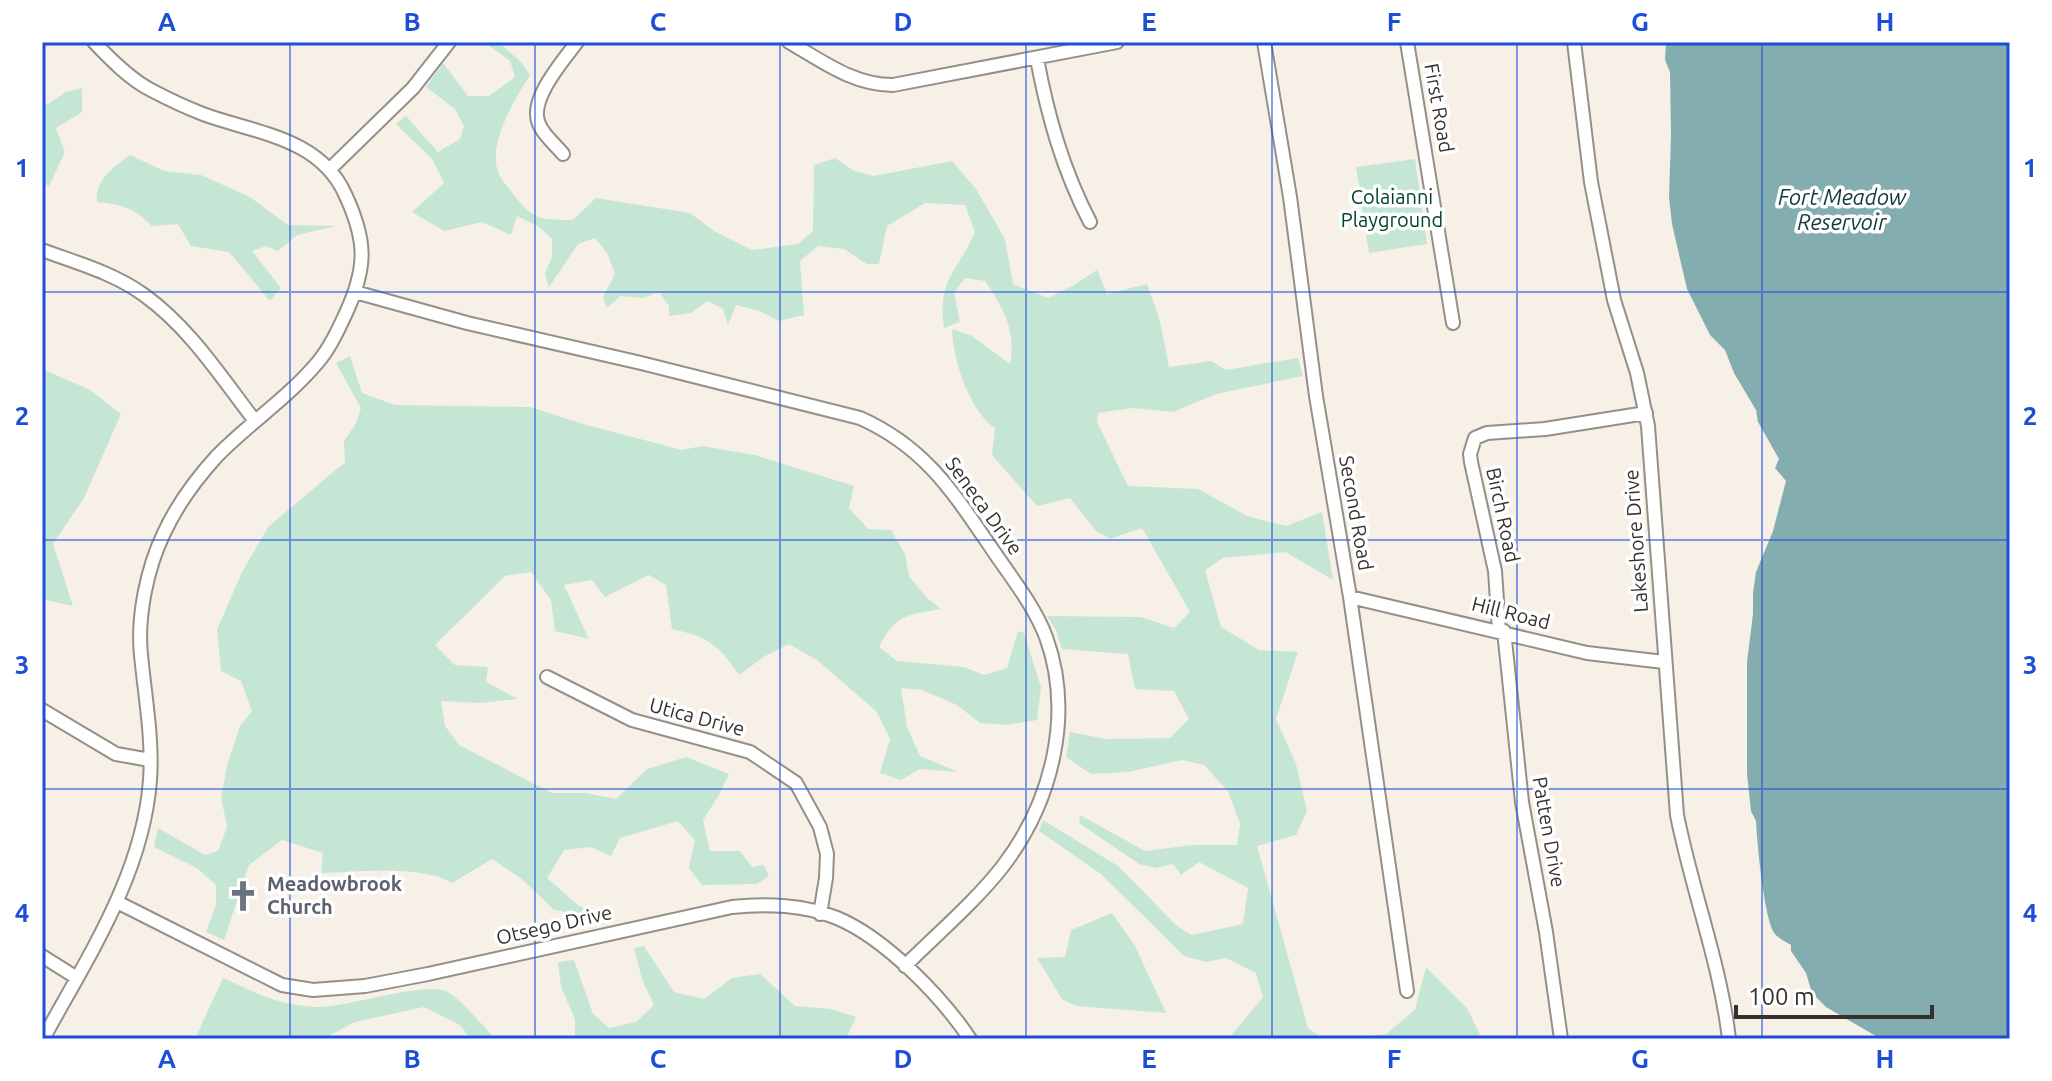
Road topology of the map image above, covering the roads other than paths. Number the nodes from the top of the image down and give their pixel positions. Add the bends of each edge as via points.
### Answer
1 (94, 42) edge
2 (449, 42) edge
3 (577, 42) edge
4 (789, 42) edge
5 (1117, 42) edge
6 (1264, 42) edge
7 (1407, 42) edge
8 (1574, 42) edge
9 (1037, 59) junction
10 (563, 154) dead end
11 (329, 170) junction
12 (1090, 222) dead end
13 (42, 250) edge
14 (355, 292) junction
15 (1453, 323) dead end
16 (1646, 413) junction
17 (255, 421) junction
18 (1350, 597) junction
19 (1502, 631) junction
20 (1664, 662) junction
21 (547, 677) dead end
22 (42, 710) edge
23 (150, 760) junction
24 (117, 902) junction
25 (820, 914) junction
26 (42, 956) edge
27 (905, 966) junction
28 (77, 978) junction
29 (1407, 991) dead end
30 (43, 1039) edge
31 (970, 1039) edge
32 (1561, 1039) edge
33 (1729, 1039) edge

1 - 11 street via 148,89 204,114 286,139
2 - 11 street via 413,88
3 - 10 street via 538,102 538,124
4 - 9 street via 849,76 881,85
5 - 9 street
6 - 18 street, Second Road
7 - 15 street, First Road
8 - 16 street, Lakeshore Drive via 1591,182 1614,300
9 - 12 street via 1058,149
11 - 14 street via 345,192 358,228 362,270
13 - 17 street via 102,271 144,294 200,348
14 - 17 street via 320,360
14 - 27 street, Seneca Drive via 860,418 890,432 952,491 1045,635 1058,691 1055,752 1036,812 1002,867
16 - 19 street, Birch Road via 1475,438 1471,462
16 - 20 street, Lakeshore Drive
17 - 23 street via 217,456 176,508 152,565 141,654
18 - 19 street, Hill Road
18 - 29 street, Second Road
19 - 20 street, Hill Road via 1596,655
19 - 32 street, Patten Drive via 1522,802
20 - 33 street, Lakeshore Drive via 1677,815
21 - 25 street, Utica Drive via 632,720 750,752 796,783 820,827 827,854
22 - 23 street via 116,754
23 - 24 street via 144,817
24 - 25 street, Otsego Drive via 282,985 313,990 428,974 732,907 758,904
24 - 28 street
25 - 27 street, Otsego Drive via 860,931
26 - 28 street
27 - 31 street, Otsego Drive
28 - 30 street

